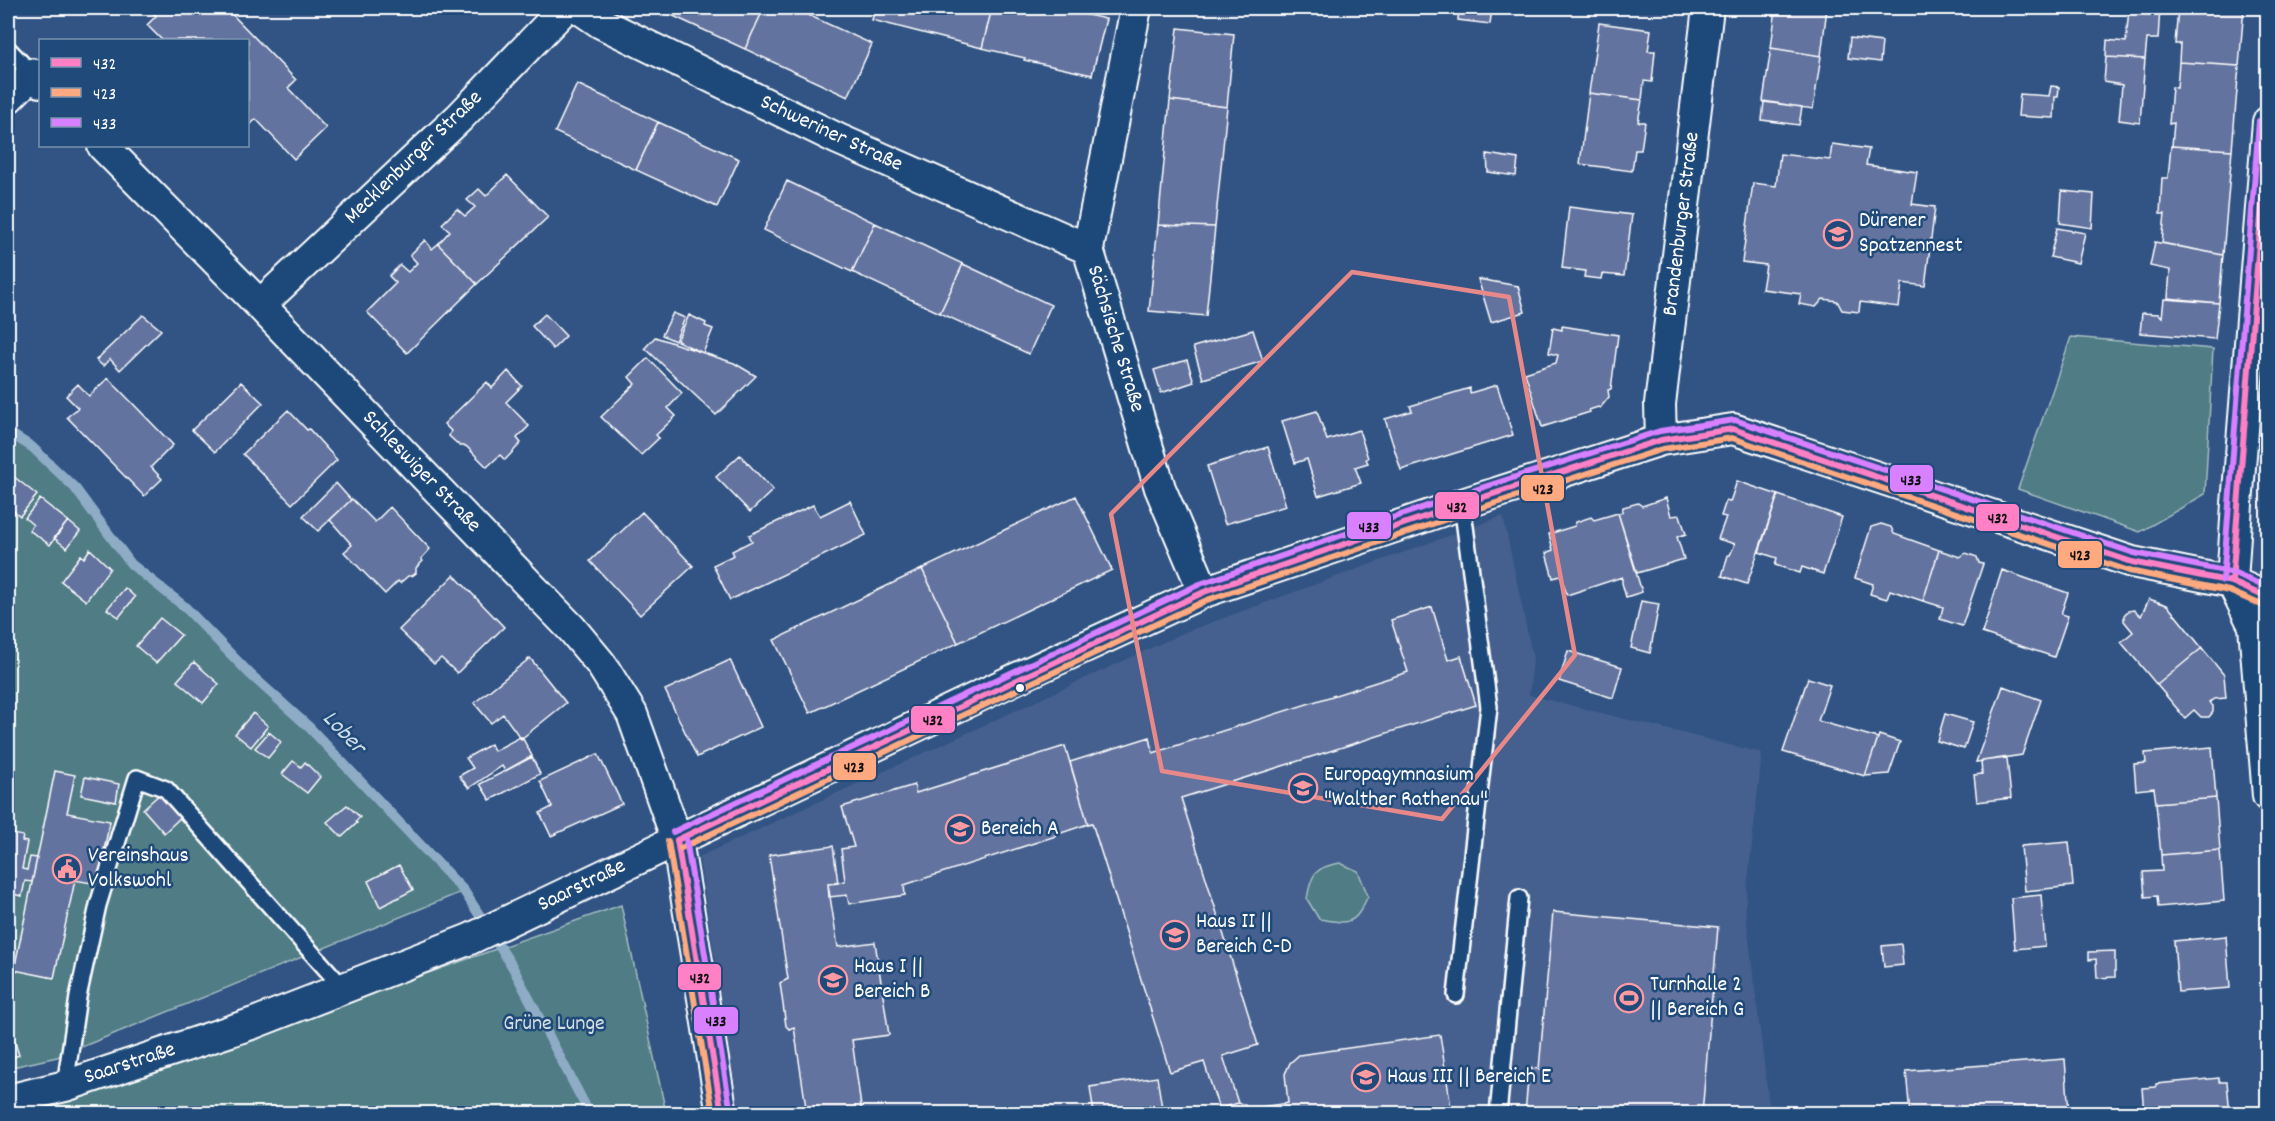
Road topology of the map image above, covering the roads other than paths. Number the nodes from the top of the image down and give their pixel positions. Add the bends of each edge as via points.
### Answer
1 (565, 8) edge
2 (579, 8) edge
3 (1136, 8) edge
4 (1708, 8) edge
5 (8, 49) edge
6 (36, 78) edge
7 (8, 98) edge
8 (2268, 122) edge
9 (104, 147) edge
10 (1088, 249) junction
11 (260, 305) junction
12 (1661, 440) junction
13 (1462, 504) junction
14 (2232, 582) junction
15 (1204, 592) junction
16 (2268, 598) edge
17 (2268, 796) edge
18 (677, 840) junction
19 (1519, 898) dead end
20 (344, 989) junction
21 (1456, 996) dead end
22 (65, 1086) junction
23 (8, 1100) edge
24 (722, 1113) edge
25 (1498, 1113) edge

1 - 11 street, Mecklenburger Straße via 459,118
2 - 10 street, Schweriner Straße via 601,23 838,138
3 - 10 street, Sächsische Straße
4 - 12 street, Brandenburger Straße via 1660,404
5 - 6 lane
6 - 7 street
8 - 14 street
9 - 11 street, Schleswiger Straße
10 - 15 street, Sächsische Straße via 1160,488
11 - 18 street, Schleswiger Straße via 572,629 601,664 632,714
12 - 13 street, Saarstraße
12 - 14 street, Saarstraße via 1733,429 2132,562
13 - 15 street, Saarstraße
13 - 21 lane via 1489,707
14 - 16 street, Saarstraße
14 - 17 street via 2254,626
15 - 18 street, Saarstraße
18 - 20 street, Saarstraße via 470,939
18 - 24 street, Schleswiger Straße
19 - 25 lane
20 - 22 street, Saarstraße
20 - 22 lane via 166,789 137,778 98,906 78,997
22 - 23 street, Saarstraße

